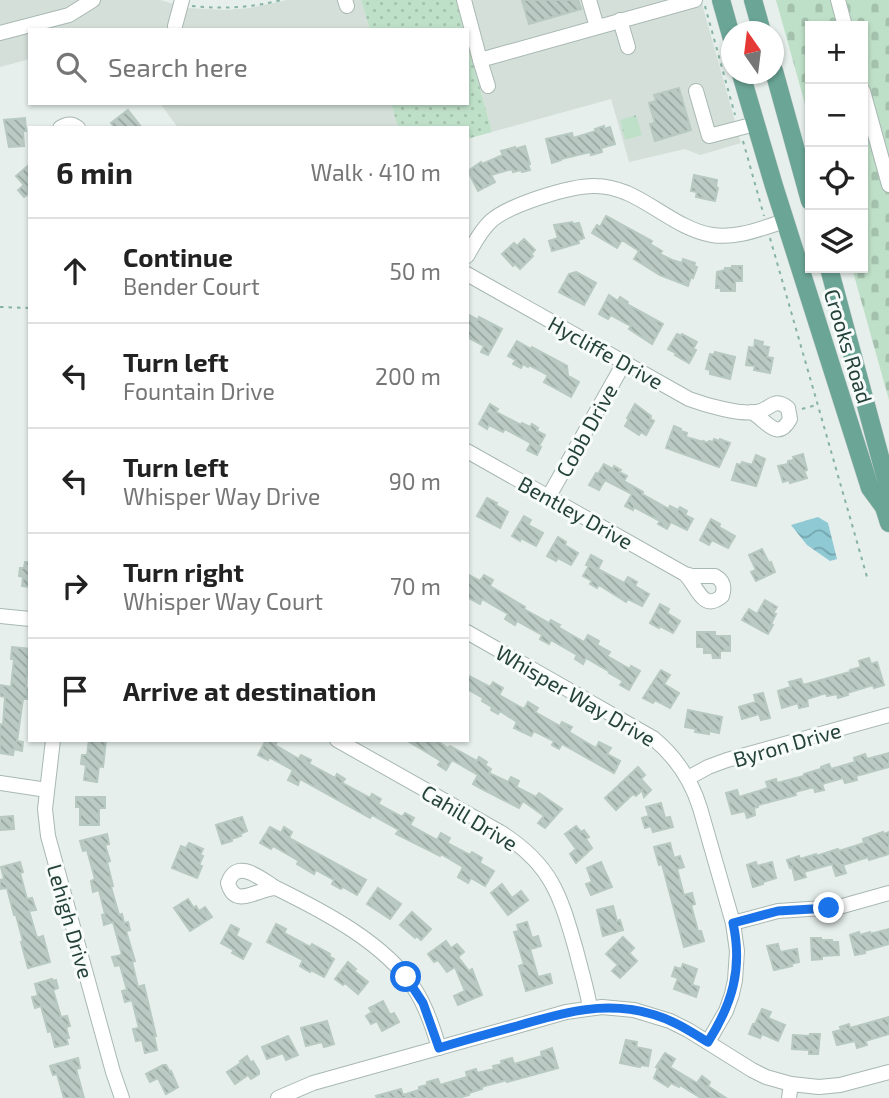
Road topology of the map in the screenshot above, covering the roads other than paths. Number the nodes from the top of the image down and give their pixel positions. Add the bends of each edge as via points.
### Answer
1 (93, 0) edge
2 (464, 0) edge
3 (589, 0) edge
4 (695, 0) edge
5 (721, 0) edge
6 (753, 0) edge
7 (838, 0) edge
8 (185, 3) edge
9 (621, 20) junction
10 (727, 21) edge
11 (759, 21) edge
12 (844, 21) edge
13 (175, 26) dead end
14 (597, 27) junction
15 (0, 33) edge
16 (628, 47) dead end
17 (480, 61) junction
18 (742, 84) edge
19 (778, 84) edge
20 (488, 86) dead end
21 (696, 91) dead end
22 (868, 108) edge
23 (787, 119) junction
24 (744, 126) junction
25 (805, 183) edge
26 (889, 185) edge
27 (785, 221) junction
28 (469, 253) edge
29 (830, 273) edge
30 (469, 275) edge
31 (814, 309) junction
32 (841, 311) junction
33 (624, 363) junction
34 (751, 412) dead end
35 (469, 452) edge
36 (549, 496) junction
37 (887, 515) edge
38 (685, 573) dead end
39 (0, 615) edge
40 (28, 619) edge
41 (469, 633) edge
42 (889, 715) edge
43 (53, 742) edge
44 (341, 742) edge
45 (688, 778) junction
46 (0, 783) edge
47 (47, 790) junction
48 (276, 888) dead end
49 (889, 893) edge
50 (733, 923) junction
51 (590, 1008) junction
52 (708, 1042) junction
53 (439, 1048) junction
54 (889, 1072) edge
55 (790, 1091) edge
56 (122, 1098) edge
57 (278, 1098) edge

1 - 15 street via 69,15
2 - 17 street
3 - 14 street
4 - 9 street
5 - 10 main road
6 - 11 main road
7 - 12 street
8 - 13 street
9 - 14 street
9 - 16 street
14 - 17 street
17 - 20 street
18 - 24 main road, Crooks Road
19 - 23 main road
21 - 24 street via 709,136
22 - 26 street
23 - 24 main road via 770,114
23 - 25 main road
24 - 27 main road, Crooks Road
27 - 28 street via 740,234 712,235 617,189 586,186 507,210 486,226
27 - 31 main road, Crooks Road
29 - 32 main road, Crooks Road
30 - 33 street, Hycliffe Drive
31 - 32 main road via 826,317
31 - 37 main road, Crooks Road via 870,488
32 - 37 main road, Crooks Road via 887,483
33 - 34 street, Hycliffe Drive via 701,404
33 - 36 street, Cobb Drive
35 - 36 street, Bentley Drive
36 - 38 street, Bentley Drive
39 - 40 street
41 - 45 street, Whisper Way Drive via 653,738
42 - 45 street, Byron Drive via 727,760
43 - 47 street, Lehigh Drive
44 - 51 street, Cahill Drive via 500,832 542,866 566,917
45 - 50 street, Whisper Way Drive
46 - 47 street
47 - 56 street, Lehigh Drive via 48,836
48 - 53 street via 368,940 391,960 423,1003
49 - 50 street via 839,907 778,911
50 - 52 street, Whisper Way Drive via 735,980 726,1011
51 - 52 street via 657,1016
51 - 53 street
52 - 55 street
53 - 57 street via 313,1083
54 - 55 street via 840,1085

